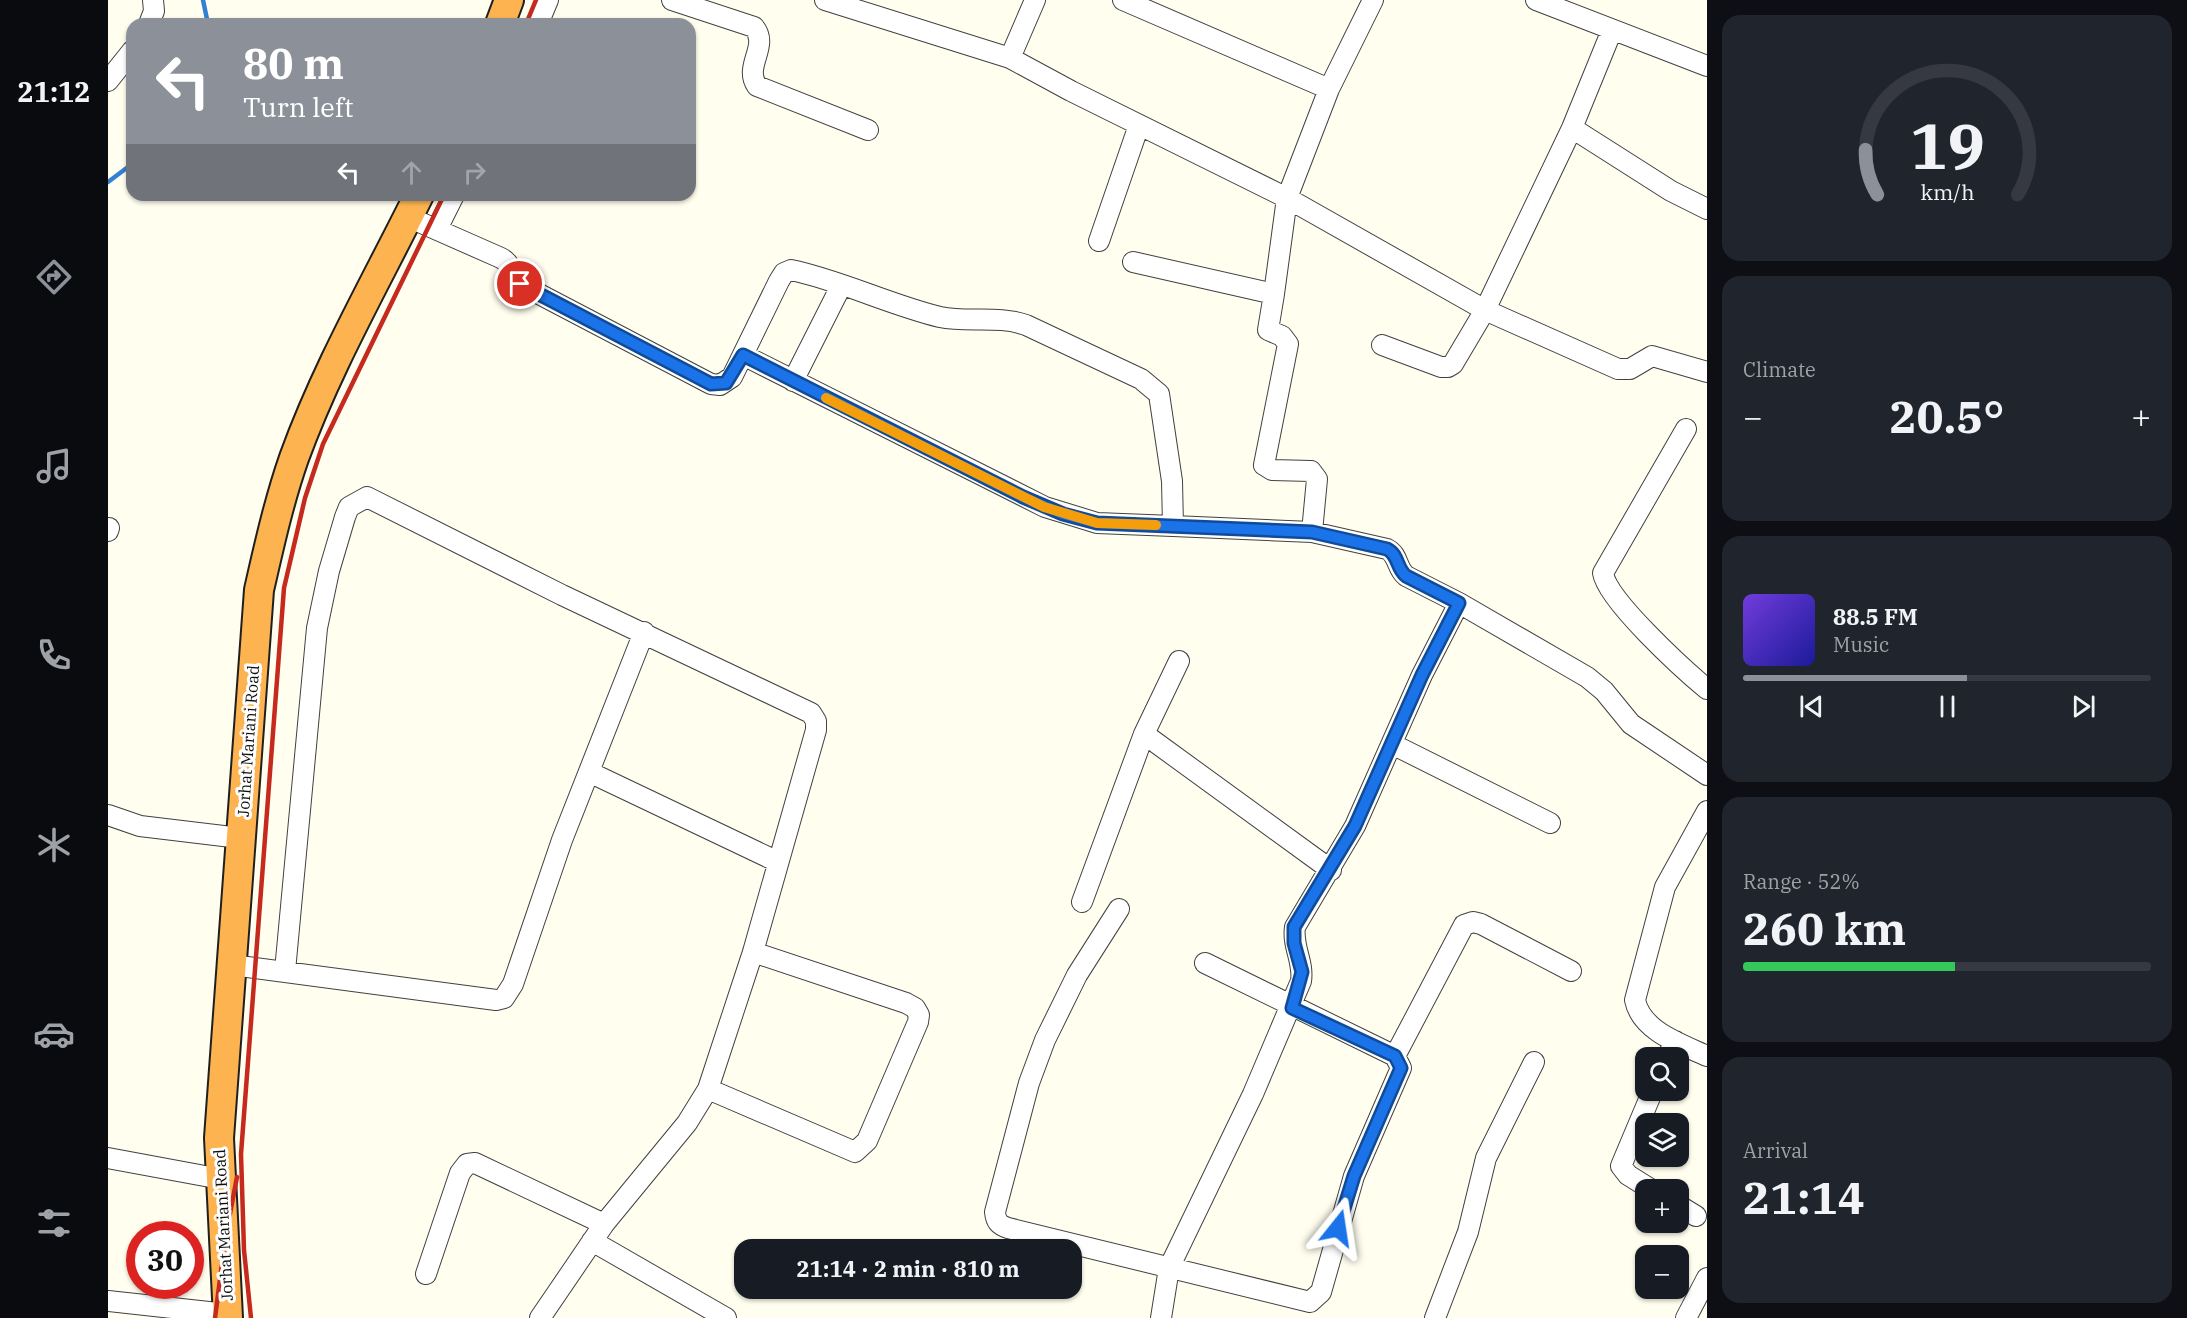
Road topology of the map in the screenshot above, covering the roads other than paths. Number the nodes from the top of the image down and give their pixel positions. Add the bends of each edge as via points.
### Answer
1 (153, 0) edge
2 (509, 0) edge
3 (548, 0) edge
4 (672, 0) edge
5 (825, 0) edge
6 (1035, 0) edge
7 (1123, 0) edge
8 (1373, 0) edge
9 (1536, 0) edge
10 (151, 18) edge
11 (502, 18) edge
12 (540, 18) edge
13 (1612, 30) junction
14 (126, 58) edge
15 (1010, 58) junction
16 (1707, 66) edge
17 (108, 81) edge
18 (1329, 89) junction
19 (1138, 125) junction
20 (1572, 128) junction
21 (868, 130) dead end
22 (1287, 198) junction
23 (451, 201) edge
24 (413, 206) edge
25 (1707, 209) edge
26 (437, 229) junction
27 (1099, 241) dead end
28 (1133, 262) dead end
29 (841, 286) junction
30 (1274, 294) junction
31 (1485, 310) junction
32 (1382, 345) dead end
33 (743, 355) junction
34 (1707, 372) edge
35 (793, 381) junction
36 (1686, 429) dead end
37 (1173, 526) junction
38 (1312, 532) junction
39 (1459, 603) junction
40 (644, 632) junction
41 (1179, 661) dead end
42 (1707, 689) edge
43 (1144, 734) junction
44 (1392, 744) junction
45 (589, 772) junction
46 (1707, 775) edge
47 (1707, 811) edge
48 (108, 815) edge
49 (1550, 823) dead end
50 (240, 838) junction
51 (776, 861) junction
52 (1331, 870) junction
53 (1082, 902) dead end
54 (1119, 909) dead end
55 (753, 952) junction
56 (1205, 963) dead end
57 (232, 964) junction
58 (1570, 971) dead end
59 (285, 972) junction
60 (1292, 1008) junction
61 (1669, 1047) edge
62 (1689, 1052) edge
63 (1395, 1056) junction
64 (1707, 1056) edge
65 (1534, 1062) dead end
66 (708, 1089) junction
67 (1649, 1101) edge
68 (108, 1158) edge
69 (221, 1179) junction
70 (1635, 1179) edge
71 (1689, 1212) edge
72 (1696, 1216) dead end
73 (604, 1224) junction
74 (592, 1241) junction
75 (1169, 1268) junction
76 (426, 1274) dead end
77 (1707, 1278) edge
78 (108, 1301) edge
79 (228, 1316) edge
80 (540, 1318) edge
81 (726, 1318) edge
82 (1161, 1318) edge
83 (1435, 1318) edge
84 (1686, 1318) edge

1 - 10 street
2 - 11 highway
3 - 12 street
4 - 21 street via 754,27 760,34 752,70 758,86
5 - 15 street
6 - 15 street
7 - 18 street
8 - 18 street
9 - 13 street
13 - 16 street
13 - 20 street
14 - 17 street
15 - 19 street
18 - 22 street
19 - 22 street
19 - 27 street
20 - 25 street
20 - 31 street
22 - 30 street
22 - 31 street
23 - 26 street
24 - 26 street
24 - 50 highway, Jorhat Mariani Road via 294,458 270,540 259,590
26 - 33 street via 506,260 520,284 711,384 726,383
28 - 30 street
29 - 33 street via 800,272 784,273
29 - 35 street
29 - 37 street via 949,319 1014,320 1152,386 1163,408
30 - 38 street via 1268,330 1282,336 1288,344 1264,465 1272,470 1315,474
31 - 32 street via 1457,359 1448,367
31 - 34 street via 1618,369 1630,369 1652,356
33 - 35 street
35 - 37 street via 1044,507 1097,523
36 - 42 street via 1603,573 1607,586 1654,641
37 - 38 street
38 - 39 street via 1387,549 1395,554 1406,576
39 - 44 street
39 - 46 street via 1587,677 1631,724
40 - 45 street
40 - 51 street via 799,706 816,721
40 - 59 street via 367,497 349,507 317,628
41 - 43 street
43 - 52 street
43 - 53 street
44 - 49 street
44 - 52 street
45 - 51 street
45 - 59 street via 513,984 504,998
47 - 61 street via 1665,887 1635,1000 1644,1020
48 - 50 street via 140,826
50 - 57 highway, Jorhat Mariani Road
51 - 55 street
52 - 60 street via 1294,927 1302,972
54 - 75 street via 1061,1003 1035,1063 995,1219 1008,1228
55 - 66 street
55 - 66 street via 906,1003 915,1008 918,1022 867,1142 855,1152
56 - 60 street
57 - 59 street
57 - 69 highway, Jorhat Mariani Road via 219,1138
58 - 63 street via 1481,924 1464,925
60 - 63 street
60 - 75 street
62 - 64 street
63 - 75 street via 1400,1073 1354,1176 1317,1298 1301,1302
65 - 83 street via 1486,1158 1468,1233
66 - 73 street via 687,1124
67 - 70 street via 1622,1166
68 - 69 street
69 - 79 highway, Jorhat Mariani Road
71 - 72 street
73 - 74 street
73 - 76 street via 475,1163 467,1164 460,1173
74 - 80 street
74 - 81 street
75 - 82 street
77 - 84 street
78 - 79 street

